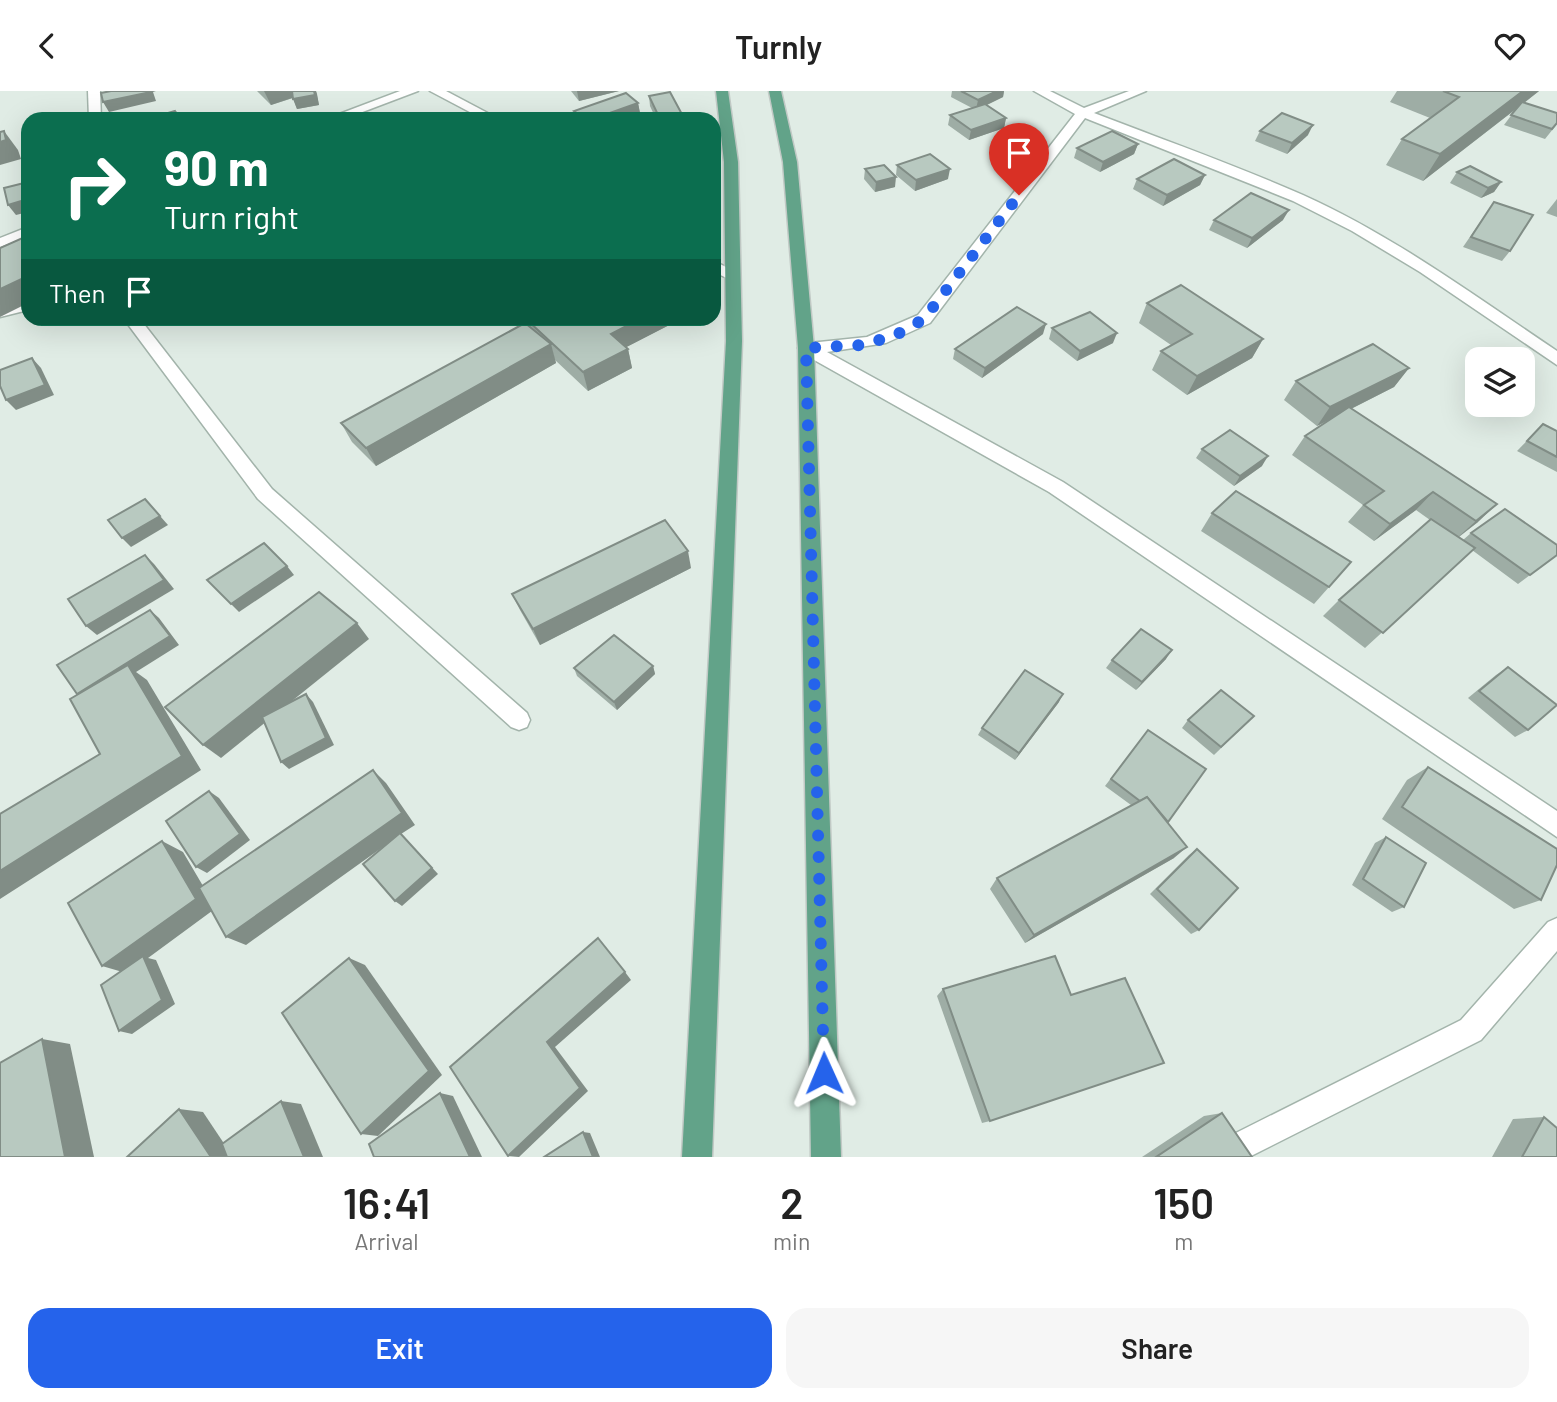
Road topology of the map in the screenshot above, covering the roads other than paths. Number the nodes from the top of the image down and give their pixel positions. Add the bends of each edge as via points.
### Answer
1 (94, 91) edge
2 (412, 91) edge
3 (436, 91) edge
4 (722, 91) edge
5 (775, 91) edge
6 (1040, 91) edge
7 (1140, 91) edge
8 (94, 112) edge
9 (352, 112) edge
10 (479, 112) edge
11 (1083, 113) junction
12 (21, 234) edge
13 (0, 243) edge
14 (722, 270) edge
15 (21, 307) edge
16 (0, 312) edge
17 (137, 326) edge
18 (806, 348) junction
19 (1557, 359) edge
20 (519, 720) dead end
21 (1557, 825) edge
22 (1557, 931) edge
23 (697, 1157) edge
24 (826, 1157) edge
25 (1218, 1157) edge

1 - 8 street
2 - 9 street
3 - 10 street
4 - 14 main road via 732,162
5 - 18 main road via 790,162
6 - 11 street
7 - 11 street
11 - 18 street via 924,319 894,336 861,345
11 - 19 street via 1298,198 1357,228 1425,268
12 - 13 street
14 - 23 main road via 734,341
15 - 16 street
17 - 20 street via 265,494
18 - 21 street via 1056,487
18 - 24 main road
22 - 25 street via 1471,1030

